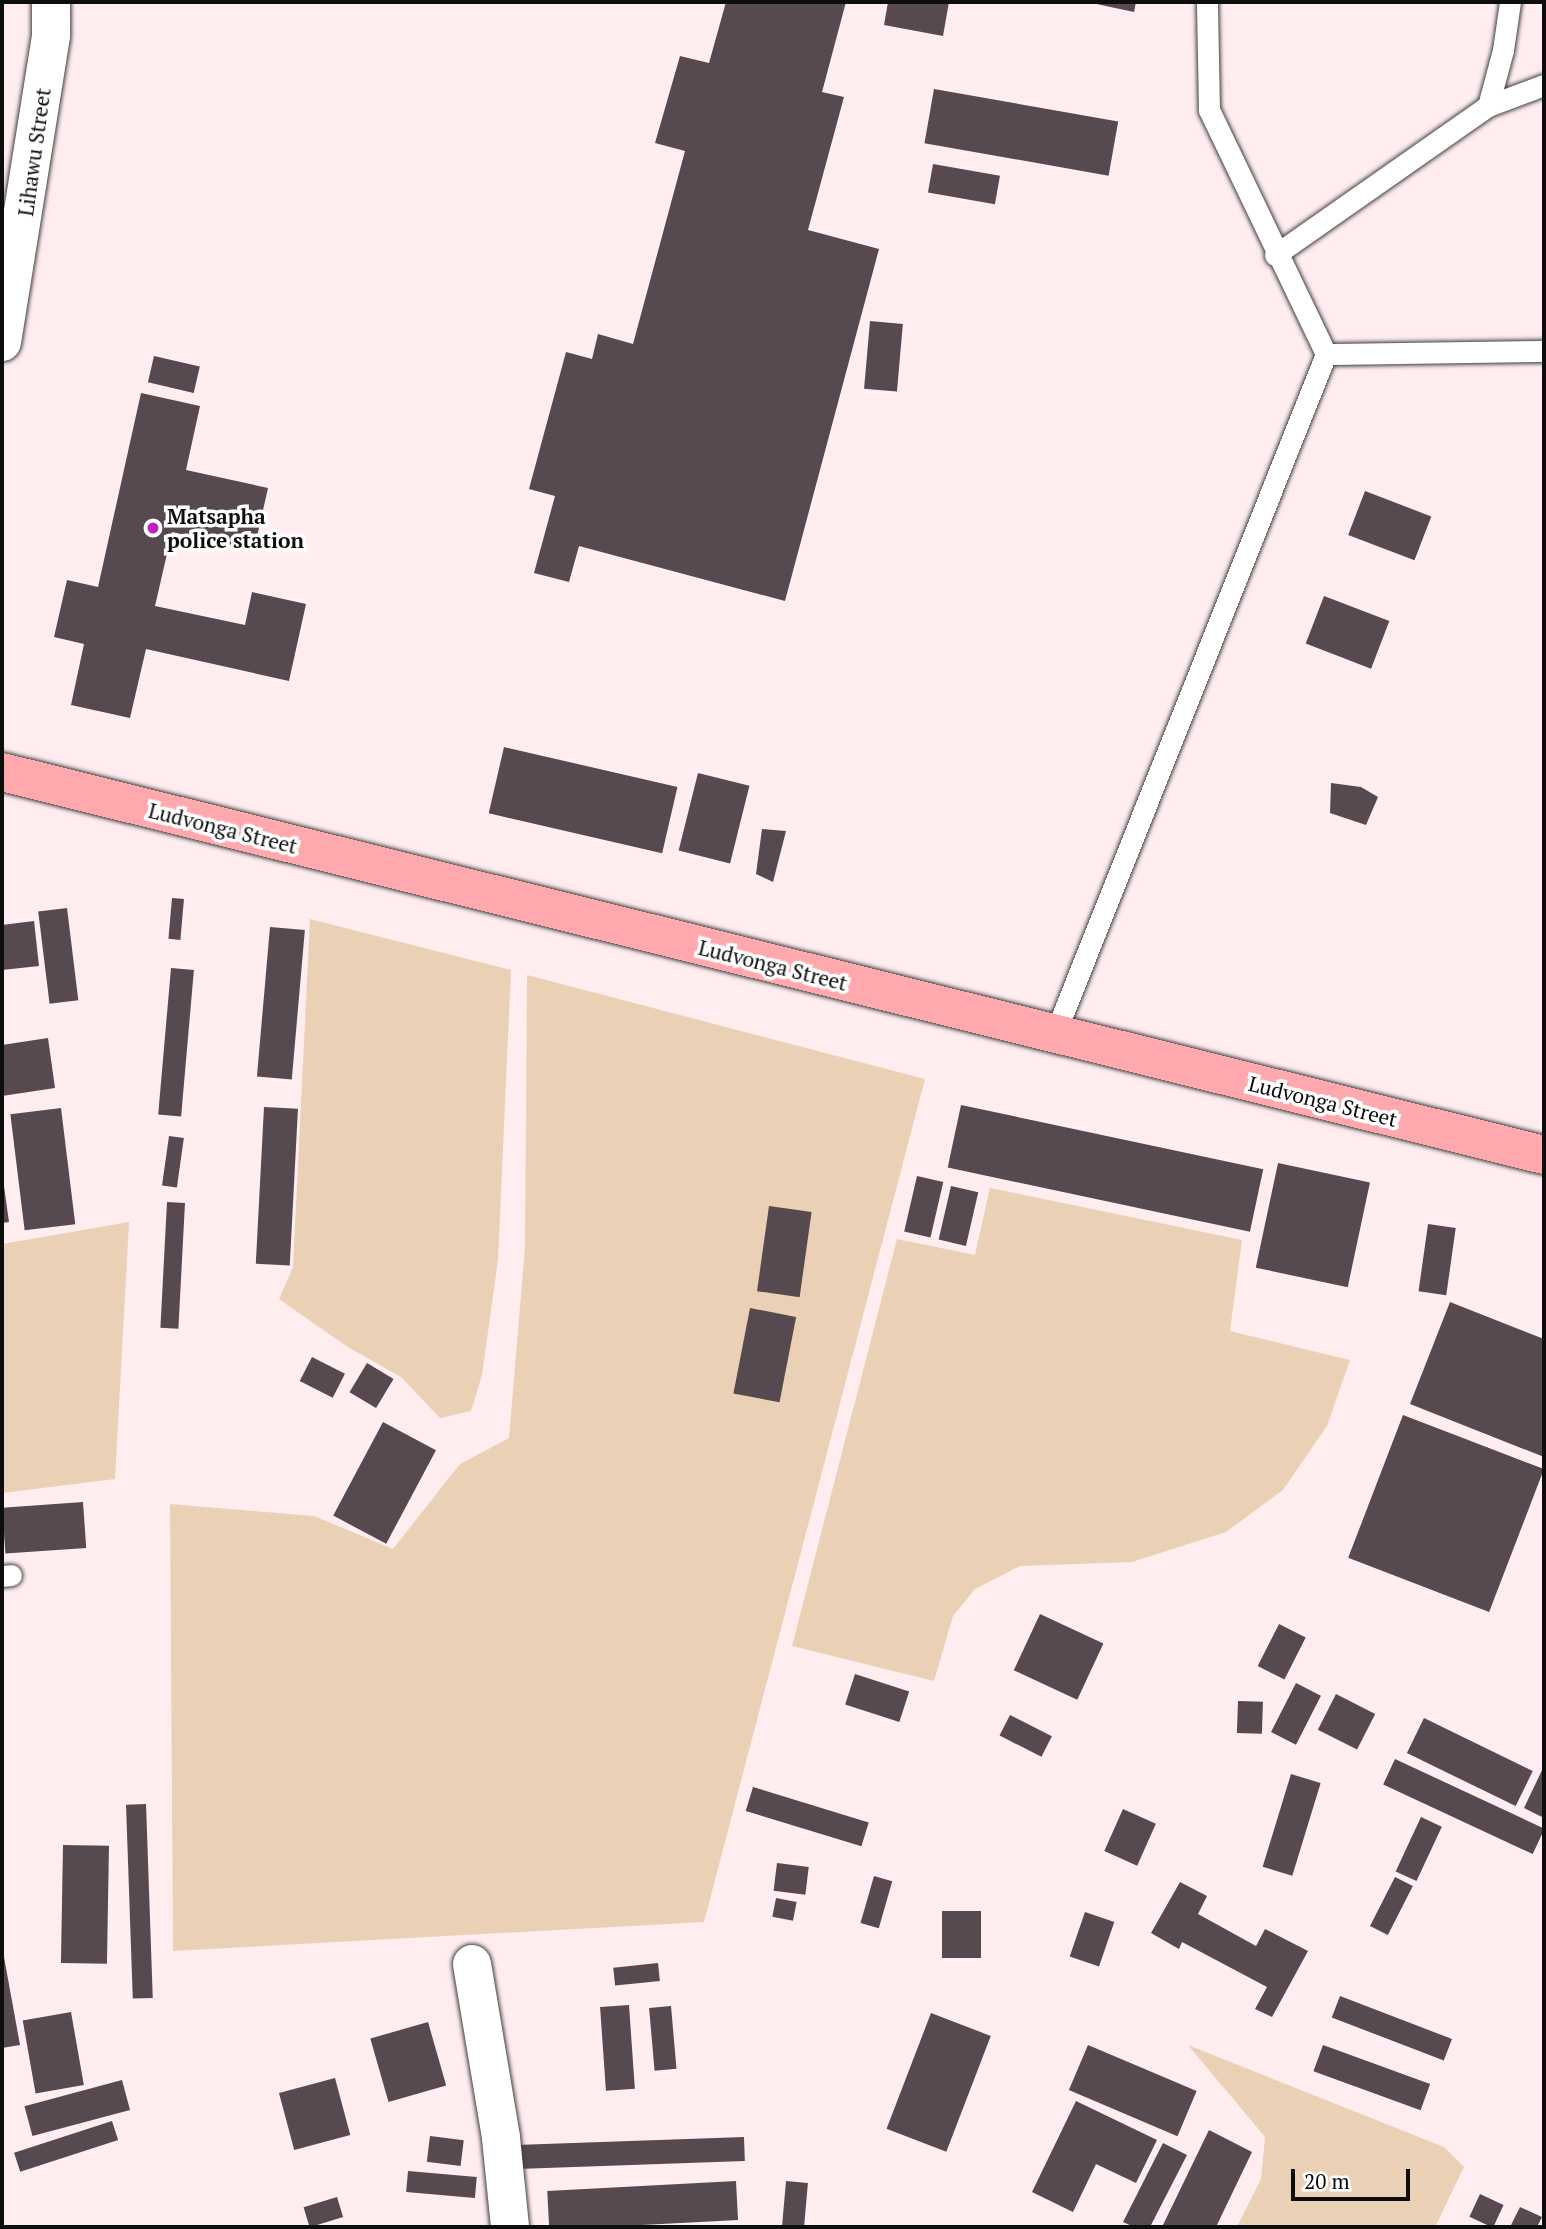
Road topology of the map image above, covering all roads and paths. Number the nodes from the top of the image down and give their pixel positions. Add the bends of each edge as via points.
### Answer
1 (51, 2) edge
2 (1207, 2) edge
3 (1510, 2) edge
4 (1544, 85) edge
5 (1488, 106) junction
6 (1275, 255) junction
7 (2, 342) edge
8 (1544, 351) edge
9 (1326, 354) junction
10 (2, 772) edge
11 (1054, 1036) junction
12 (1544, 1155) edge
13 (472, 1964) dead end
14 (510, 2227) edge

1 - 7 street, Lihawu Street via 49,48
2 - 6 lane via 1209,110
3 - 5 lane
4 - 5 lane
5 - 6 lane
6 - 9 lane
8 - 9 lane
9 - 11 lane
10 - 11 street, Ludvonga Street
11 - 12 street, Ludvonga Street
13 - 14 street via 501,2138

